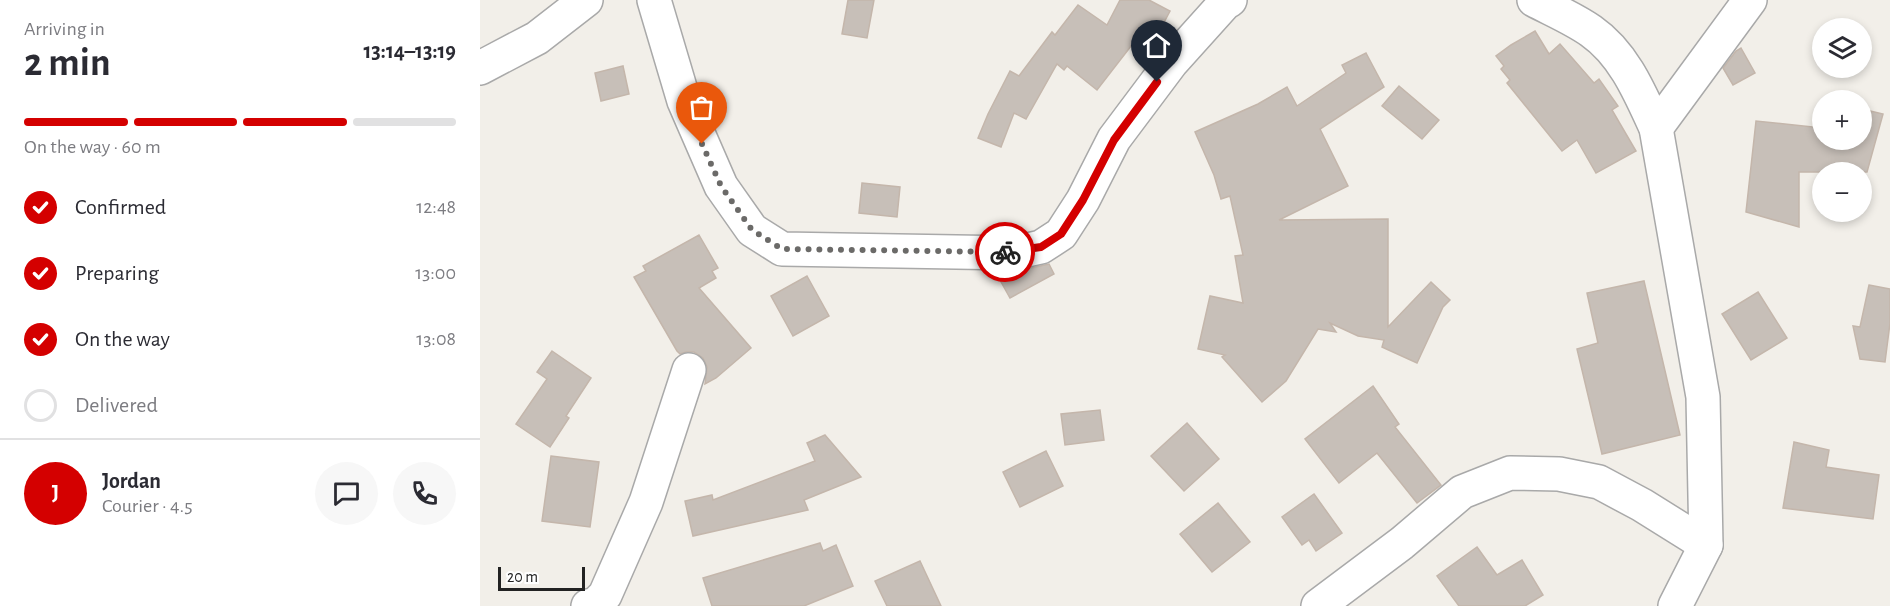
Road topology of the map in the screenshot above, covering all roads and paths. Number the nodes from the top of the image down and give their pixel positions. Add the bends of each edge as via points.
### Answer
1 (586, 0) edge
2 (654, 0) edge
3 (1230, 0) edge
4 (1534, 0) edge
5 (1750, 0) edge
6 (480, 69) edge
7 (1656, 128) junction
8 (688, 370) dead end
9 (1706, 545) junction
10 (588, 606) edge
11 (1318, 606) edge
12 (1675, 606) edge

1 - 6 street via 537,38
2 - 3 street via 684,101 721,186 752,230 782,249 1014,253 1041,247 1061,234 1114,140 1171,63
4 - 7 street via 1592,32 1621,61
5 - 7 street
7 - 9 street via 1703,397
8 - 10 street via 646,502 605,595 597,604
9 - 11 street via 1599,482 1559,474 1510,473 1461,492 1402,543
9 - 12 street

